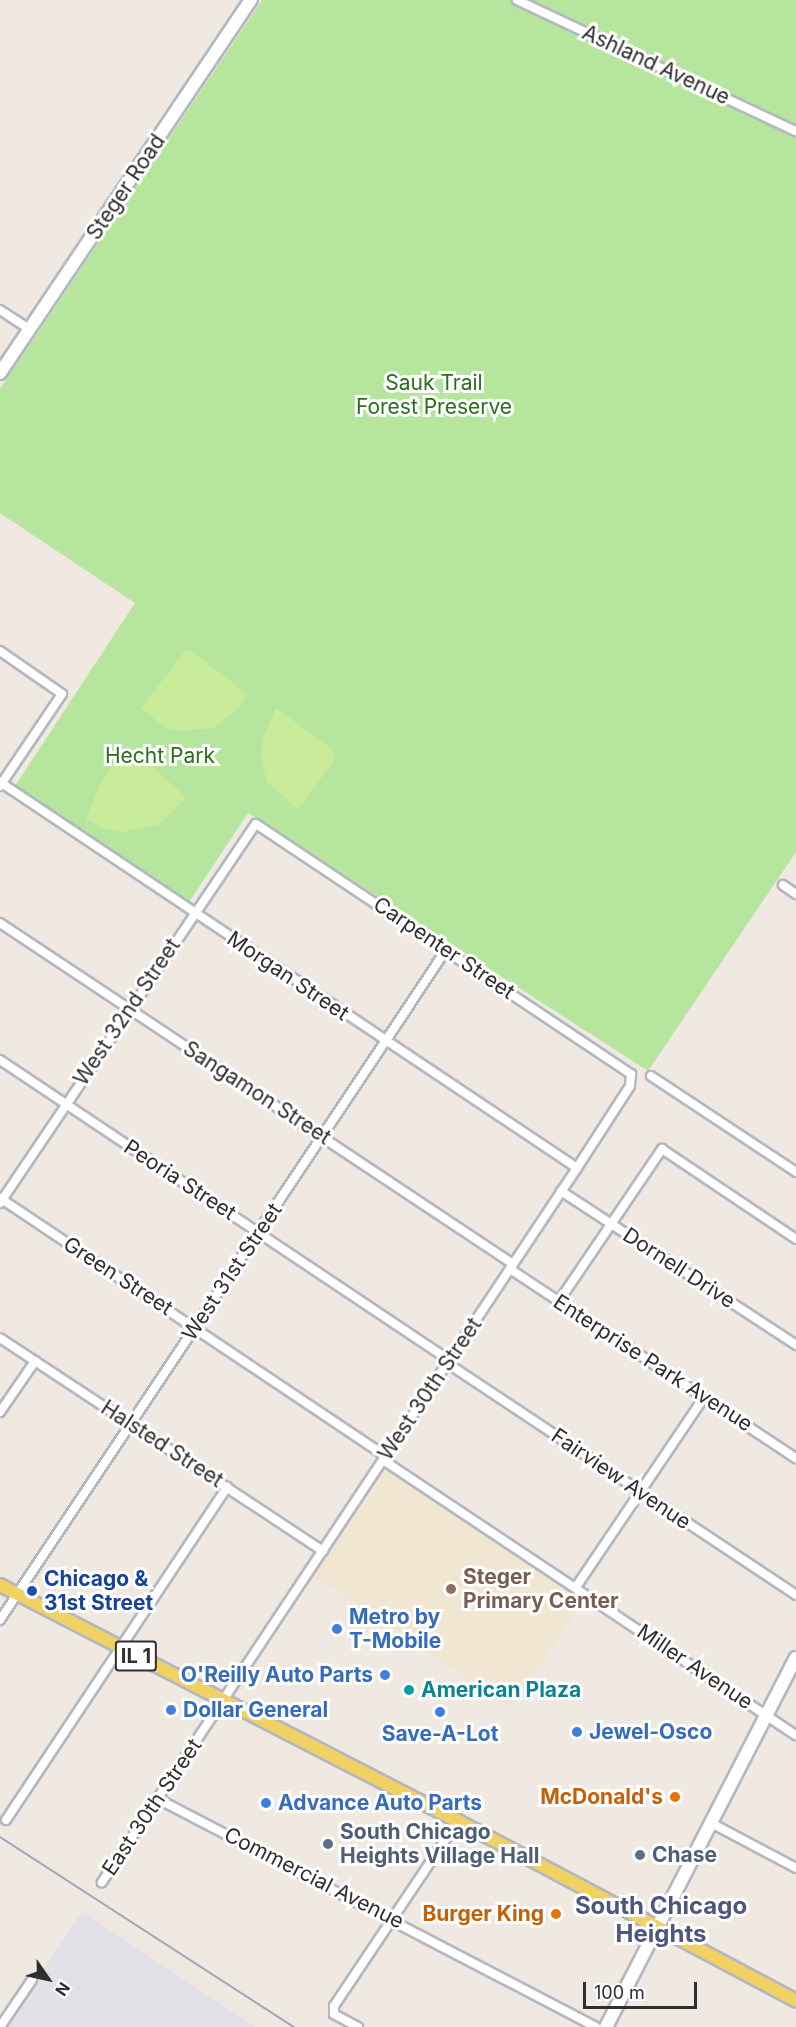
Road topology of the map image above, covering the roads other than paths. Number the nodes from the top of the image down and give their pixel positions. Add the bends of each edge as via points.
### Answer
1 (251, 0) edge
2 (517, 0) edge
3 (796, 131) edge
4 (0, 310) edge
5 (29, 329) junction
6 (0, 373) edge
7 (0, 651) edge
8 (1, 784) edge
9 (256, 824) joint
10 (783, 885) dead end
11 (796, 894) edge
12 (193, 912) junction
13 (0, 923) edge
14 (446, 950) junction
15 (129, 1009) junction
16 (386, 1041) junction
17 (0, 1060) edge
18 (631, 1074) joint
19 (651, 1076) dead end
20 (65, 1104) junction
21 (322, 1136) junction
22 (577, 1168) junction
23 (796, 1172) edge
24 (561, 1191) junction
25 (1, 1200) edge
26 (611, 1224) junction
27 (259, 1232) junction
28 (796, 1239) edge
29 (512, 1266) junction
30 (559, 1301) junction
31 (195, 1327) junction
32 (0, 1338) edge
33 (796, 1345) edge
34 (35, 1360) junction
35 (448, 1361) junction
36 (704, 1397) junction
37 (0, 1412) edge
38 (131, 1424) junction
39 (384, 1458) junction
40 (796, 1458) edge
41 (227, 1487) junction
42 (639, 1492) junction
43 (322, 1551) junction
44 (0, 1585) edge
45 (576, 1587) junction
46 (18, 1594) junction
47 (796, 1595) edge
48 (0, 1620) edge
49 (120, 1648) junction
50 (796, 1658) edge
51 (223, 1701) junction
52 (766, 1716) junction
53 (796, 1736) edge
54 (158, 1799) junction
55 (6, 1820) dead end
56 (458, 1821) junction
57 (713, 1824) junction
58 (796, 1868) edge
59 (102, 1882) dead end
60 (393, 1918) junction
61 (658, 1929) junction
62 (32, 1980) dead end
63 (796, 2001) edge
64 (0, 2027) edge
65 (358, 2027) edge
66 (596, 2027) edge
67 (606, 2027) edge

1 - 5 street, Steger Road
2 - 3 street, Ashland Avenue
4 - 5 street
5 - 6 street, Steger Road
7 - 8 street via 62,694
8 - 12 street, Morgan Street
9 - 12 street, West 32nd Street
9 - 14 street, Carpenter Street
10 - 11 street
12 - 15 street, West 32nd Street
12 - 16 street, Morgan Street
13 - 15 street, Sangamon Street
14 - 16 street, West 31st Street
14 - 18 street, Carpenter Street
15 - 20 street, West 32nd Street
15 - 21 street, Sangamon Street
16 - 21 street, West 31st Street
16 - 22 street, Morgan Street
17 - 20 street, Peoria Street
18 - 22 street, West 30th Street via 630,1086
19 - 23 street
20 - 25 street, West 32nd Street
20 - 27 street, Peoria Street
21 - 27 street, West 31st Street
21 - 29 street, Sangamon Street
22 - 24 street, West 30th Street
24 - 26 street, Dornell Drive
24 - 29 street, West 30th Street
25 - 31 street, Green Street
26 - 28 street via 662,1149
26 - 30 street
26 - 33 street, Dornell Drive
27 - 31 street, West 31st Street
27 - 35 street, Peoria Street
29 - 30 street, Enterprise Park Avenue
29 - 35 street, West 30th Street
30 - 36 street, Enterprise Park Avenue
31 - 38 street, West 31st Street
31 - 39 street, Green Street
32 - 34 street, Halsted Street
34 - 37 street
34 - 38 street, Halsted Street
35 - 39 street, West 30th Street
35 - 42 street, Fairview Avenue
36 - 40 street, Enterprise Park Avenue
36 - 42 street
38 - 41 street, Halsted Street
38 - 46 street, West 31st Street
39 - 43 street, West 30th Street
39 - 45 street, Miller Avenue
41 - 43 street, Halsted Street
41 - 49 street
42 - 45 street
42 - 47 street, Fairview Avenue
43 - 51 street, West 30th Street
44 - 46 main road, IL 1
45 - 52 street, Miller Avenue
46 - 48 street, West 31st Street
46 - 49 main road, IL 1
49 - 51 main road, IL 1
49 - 55 street
50 - 52 street
51 - 54 street, East 30th Street
51 - 56 main road, IL 1
52 - 53 street, Miller Avenue
52 - 57 street
54 - 59 street, East 30th Street
54 - 60 street, Commercial Avenue
56 - 60 street
56 - 61 main road, IL 1
57 - 58 street
57 - 61 street
60 - 65 street via 336,2002 333,2014
60 - 66 street, Commercial Avenue
61 - 63 main road, IL 1
61 - 67 street
62 - 64 street

